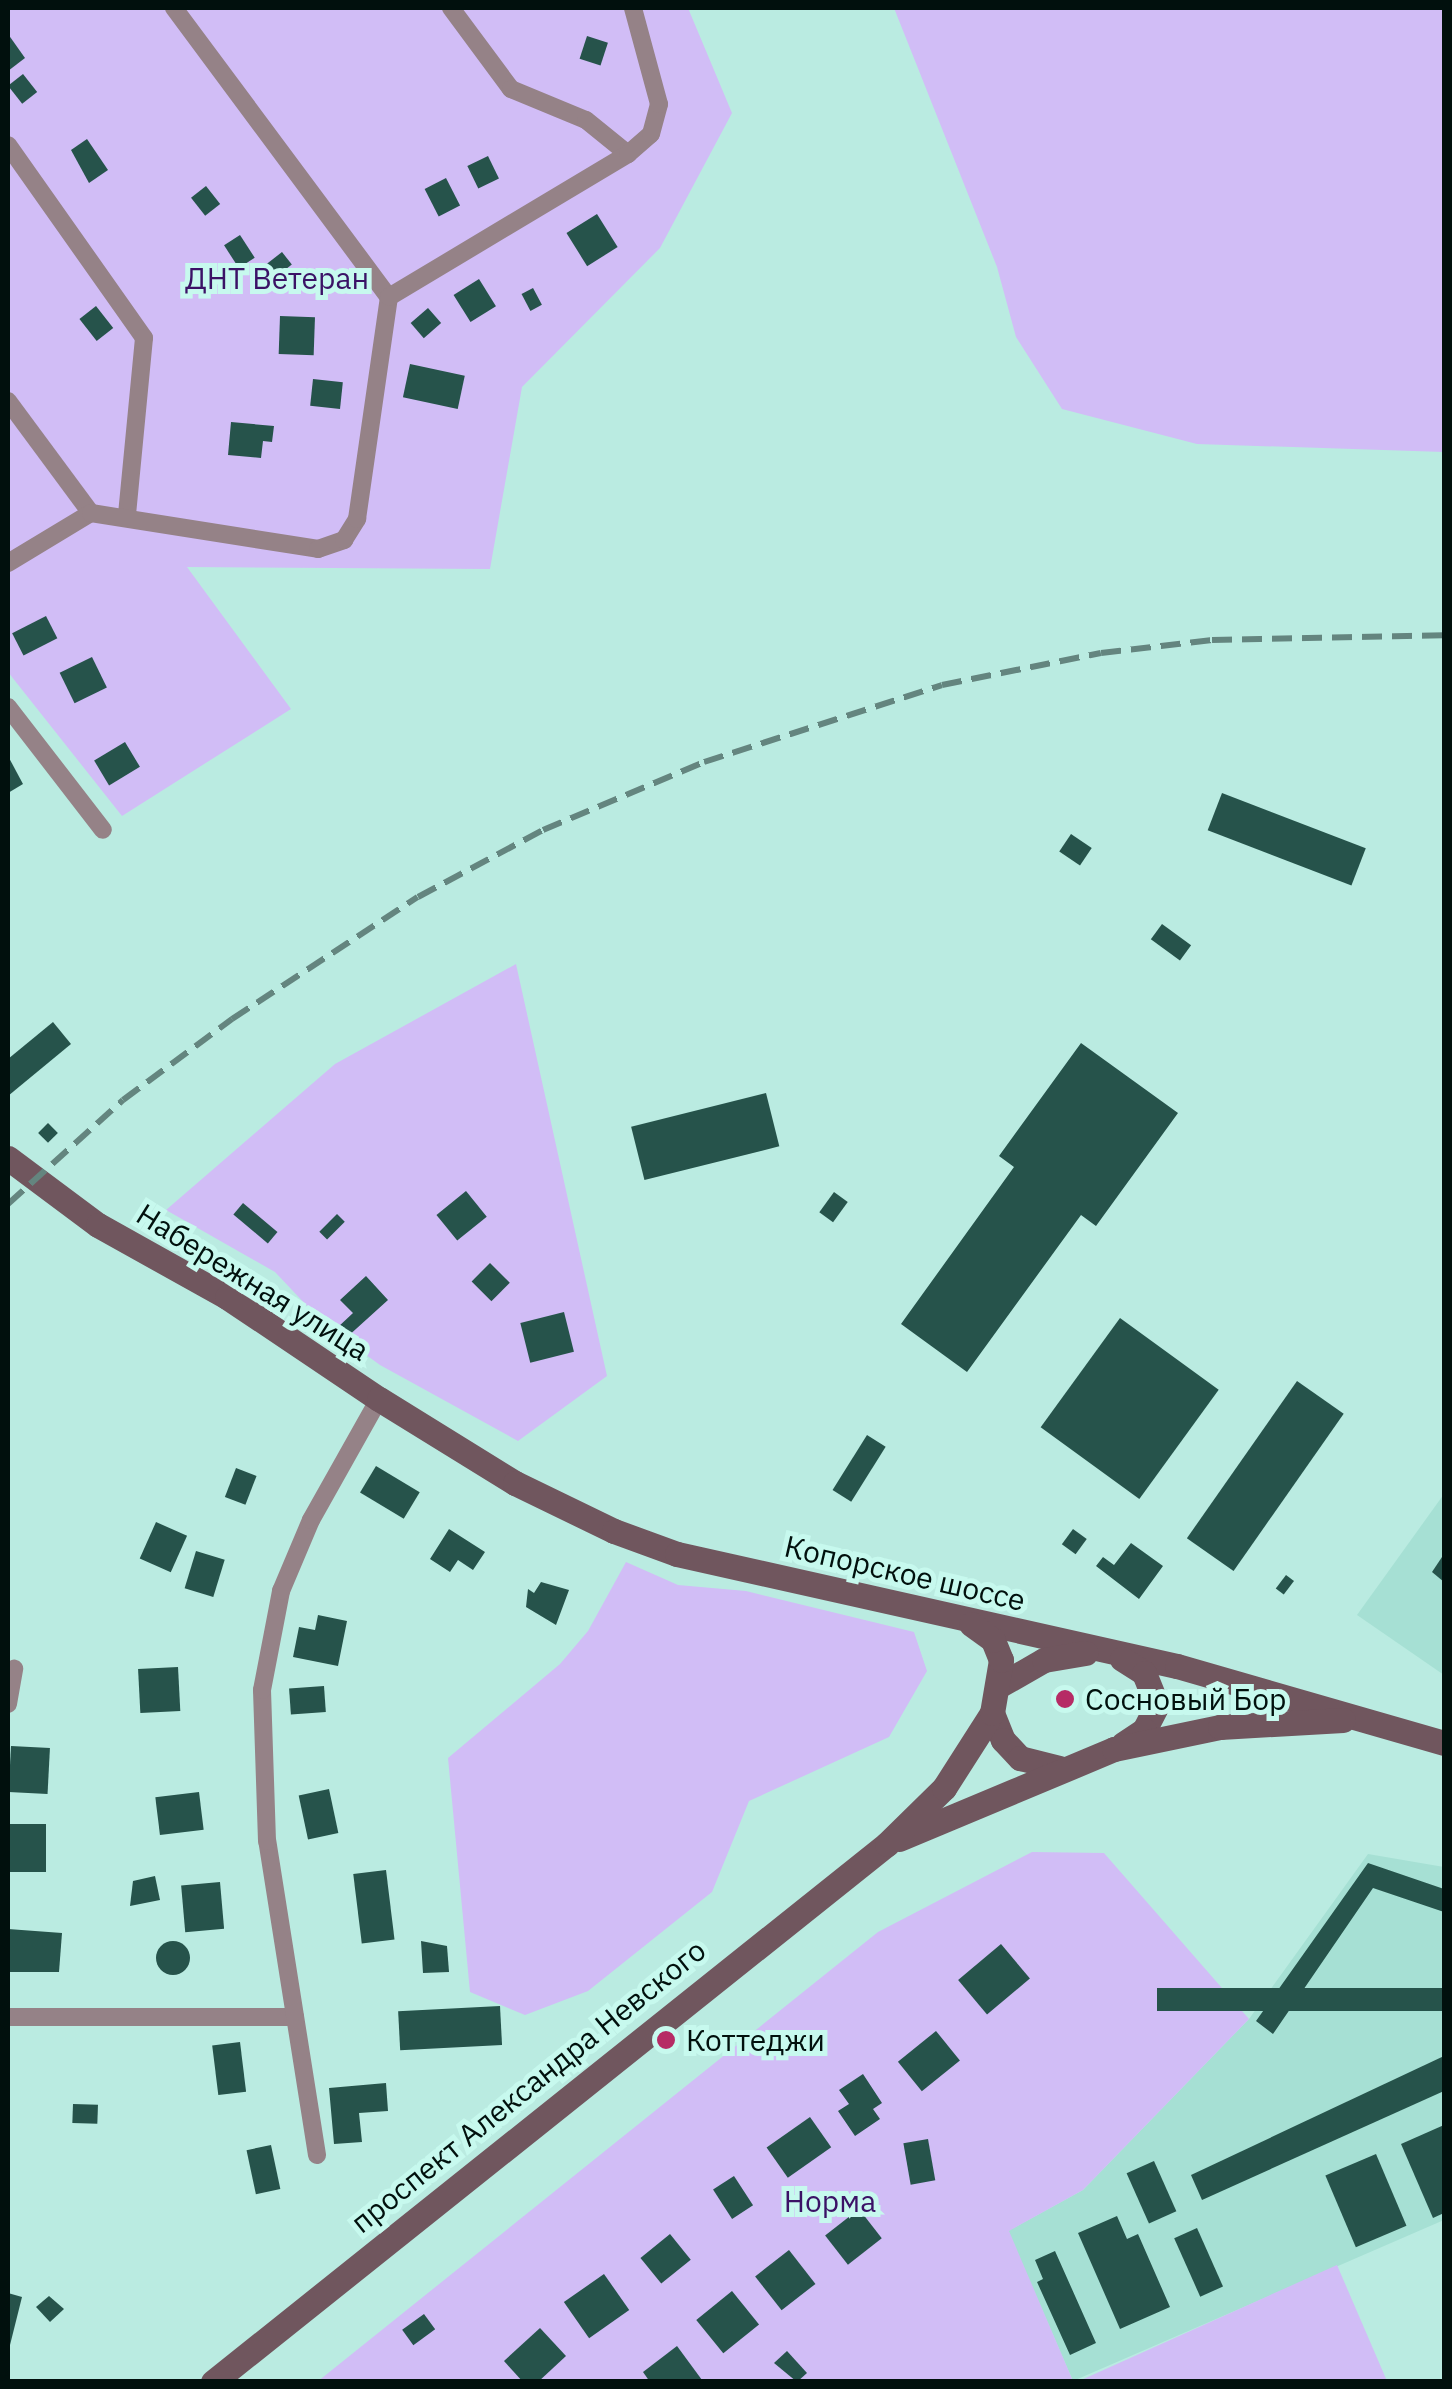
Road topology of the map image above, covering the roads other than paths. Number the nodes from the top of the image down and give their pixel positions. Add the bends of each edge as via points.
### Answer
1 (174, 8) edge
2 (451, 8) edge
3 (632, 8) edge
4 (8, 146) edge
5 (628, 154) junction
6 (389, 297) junction
7 (8, 401) edge
8 (91, 514) junction
9 (127, 515) junction
10 (8, 563) edge
11 (8, 707) edge
12 (103, 830) dead end
13 (8, 1158) edge
14 (378, 1399) junction
15 (967, 1622) junction
16 (1109, 1651) junction
17 (14, 1669) dead end
18 (1002, 1684) junction
19 (8, 1704) edge
20 (992, 1713) junction
21 (1374, 1720) junction
22 (1444, 1742) edge
23 (1114, 1749) junction
24 (1060, 1768) junction
25 (887, 1844) junction
26 (8, 2016) edge
27 (295, 2017) junction
28 (317, 2155) dead end
29 (213, 2382) edge

1 - 6 street
2 - 5 street via 511,89 610,133
3 - 5 street via 659,104 651,134
4 - 9 street via 144,338
5 - 6 street
6 - 9 street via 356,519 344,540 318,549
7 - 8 street
8 - 9 street
8 - 10 street
11 - 12 street
13 - 14 main road, Набережная улица via 98,1225 227,1297
14 - 15 main road, Копорское шоссе via 515,1482 614,1531 676,1554
14 - 27 street, Набережная улица via 311,1520 268,1634 261,1739 267,1841
15 - 16 main road, Копорское шоссе
15 - 18 main road via 993,1640
16 - 18 main road via 1044,1660
16 - 21 main road, Копорское шоссе
16 - 23 main road via 1144,1673 1157,1705 1144,1730
17 - 19 street
18 - 20 main road
20 - 24 main road via 1020,1758
20 - 25 main road via 944,1788
21 - 22 main road, Копорское шоссе
21 - 23 main road via 1220,1727
23 - 24 main road
24 - 25 main road
25 - 29 main road, проспект Александра Невского
26 - 27 street
27 - 28 street, Набережная улица

